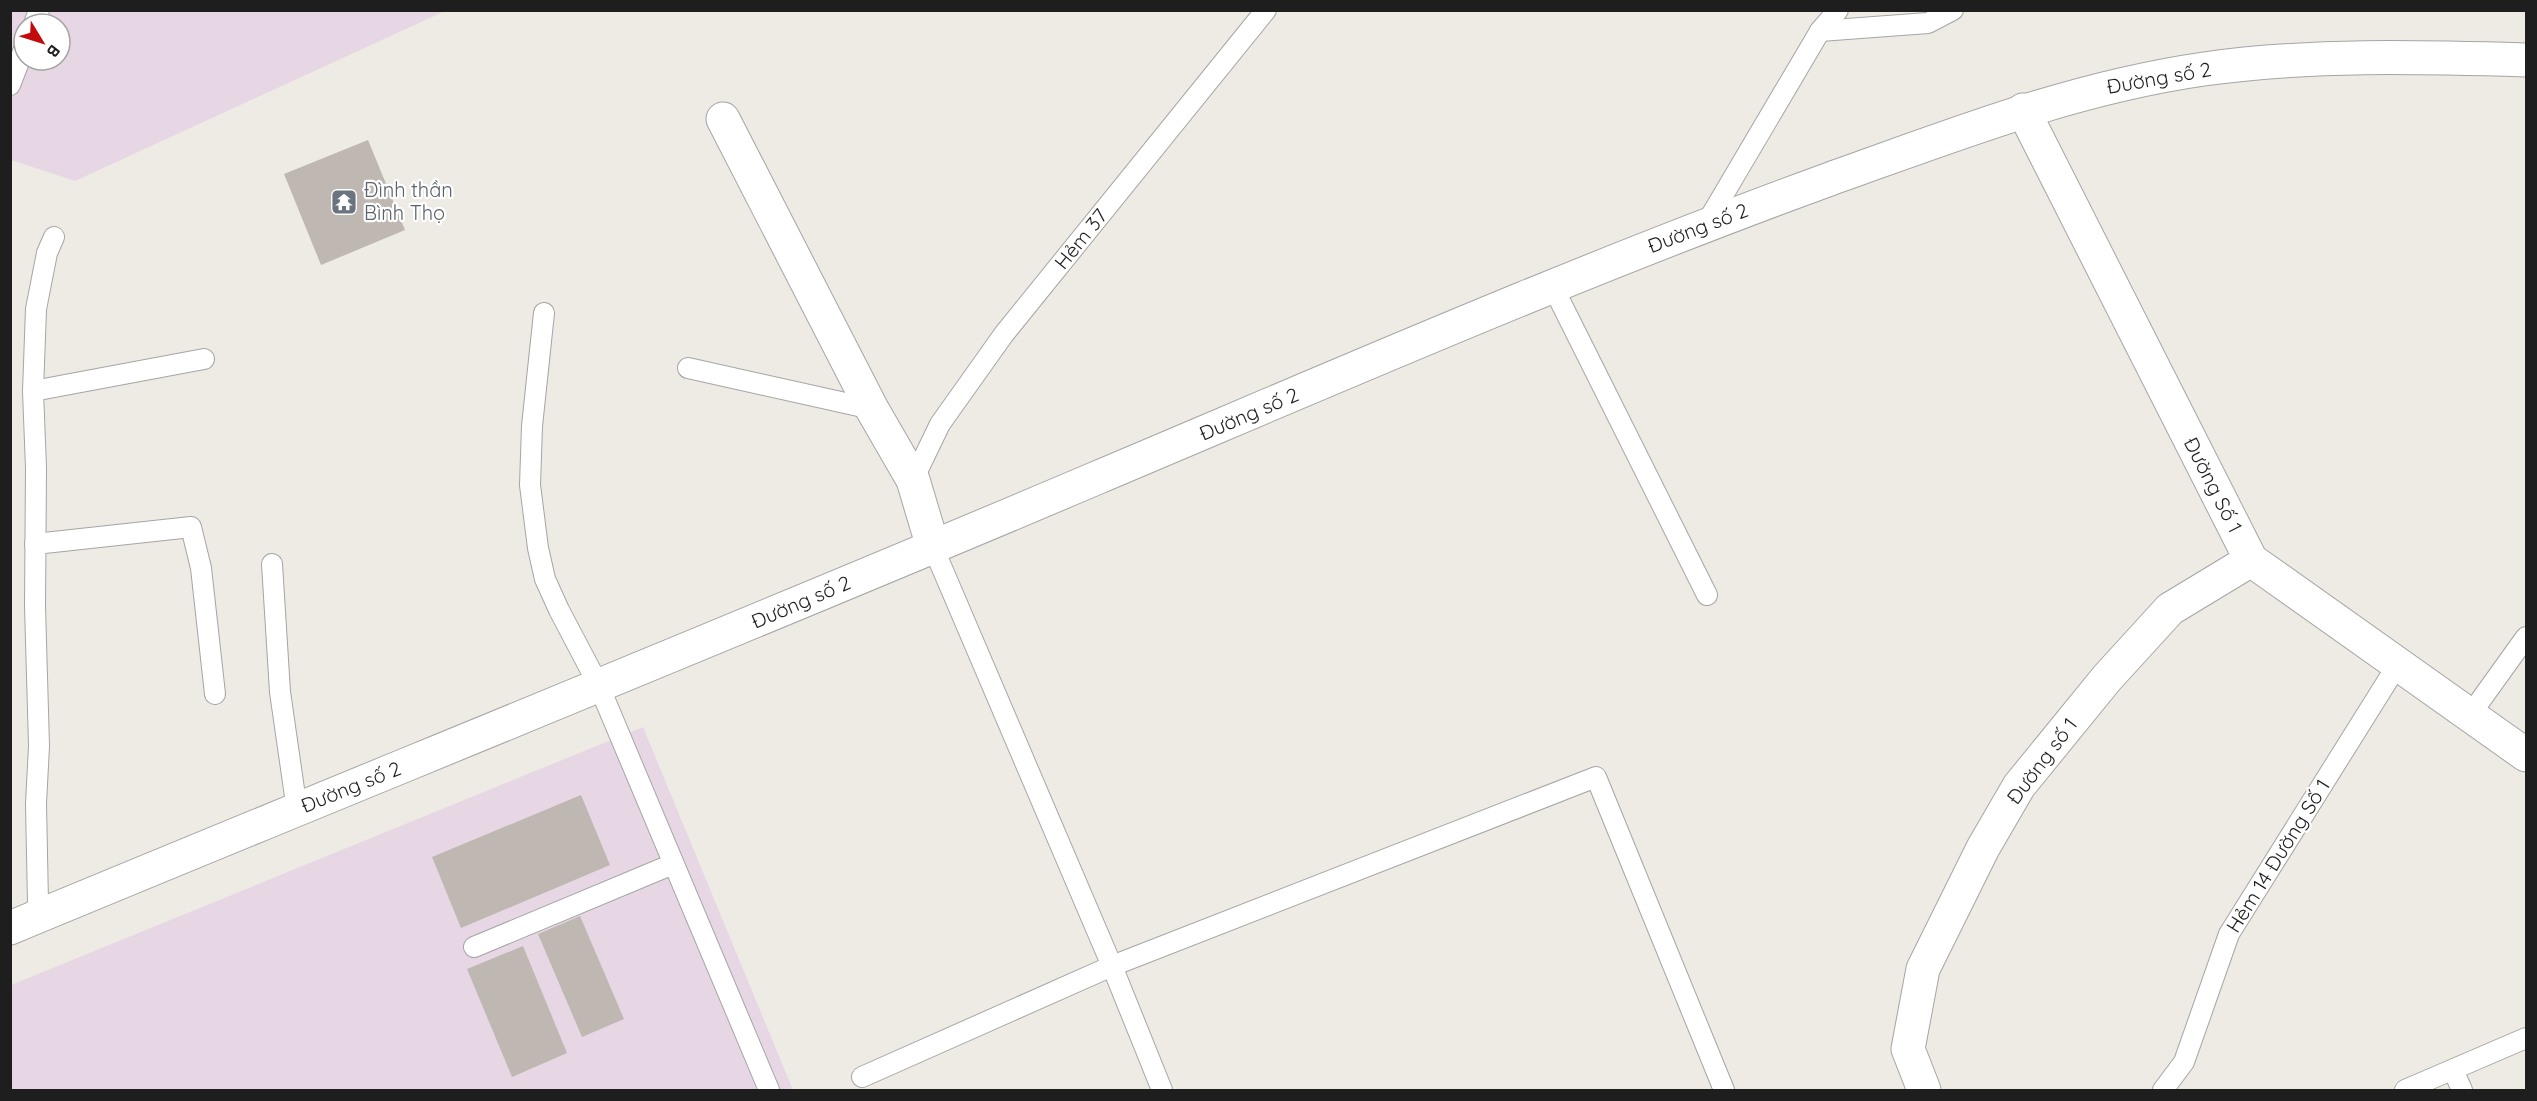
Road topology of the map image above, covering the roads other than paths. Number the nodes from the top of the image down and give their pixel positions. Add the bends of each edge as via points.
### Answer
1 (1266, 10) edge
2 (1838, 10) edge
3 (1953, 10) edge
4 (1820, 31) junction
5 (2526, 60) edge
6 (2023, 110) junction
7 (723, 118) dead end
8 (1706, 224) junction
9 (54, 237) dead end
10 (1552, 285) junction
11 (544, 313) dead end
12 (204, 359) dead end
13 (688, 368) dead end
14 (33, 391) junction
15 (872, 409) junction
16 (913, 480) junction
17 (35, 544) junction
18 (933, 547) junction
19 (2251, 560) junction
20 (272, 564) dead end
21 (1707, 595) dead end
22 (2526, 637) edge
23 (2398, 664) junction
24 (599, 686) junction
25 (215, 694) dead end
26 (2470, 715) junction
27 (2526, 755) edge
28 (297, 810) junction
29 (673, 864) junction
30 (21, 924) edge
31 (474, 947) dead end
32 (1112, 966) junction
33 (2526, 1038) edge
34 (2453, 1070) junction
35 (862, 1077) dead end
36 (769, 1090) edge
37 (1162, 1090) edge
38 (1724, 1090) edge
39 (1924, 1090) edge
40 (2163, 1090) edge
41 (2405, 1090) edge
42 (2462, 1090) edge

1 - 16 lane, Hẻm 37 via 1004,334 940,424
2 - 4 lane
3 - 4 lane via 1928,23
4 - 8 lane
5 - 6 street, Đường số 2 via 2409,56 2271,62 2140,80
6 - 8 street, Đường số 2
6 - 19 street, Đường Số 1
7 - 15 street
8 - 10 street, Đường số 2
9 - 14 lane via 36,309
10 - 18 street, Đường số 2
10 - 21 lane
11 - 24 lane via 530,485 538,548 559,610
12 - 14 lane
13 - 15 lane
14 - 17 lane
15 - 16 street
16 - 18 street
17 - 25 lane via 191,527 201,568
17 - 30 lane via 38,903
18 - 24 street, Đường số 2
18 - 32 lane
19 - 23 street, Đường Số 1
19 - 39 street, Đường số 1 via 2170,609 2019,786 1983,848 1923,969 1908,1049
20 - 28 lane via 280,692
22 - 26 lane
23 - 26 street, Đường Số 1
23 - 40 lane, Hẻm 14 Đường Số 1 via 2229,934 2184,1062
24 - 28 street, Đường số 2
24 - 29 lane
26 - 27 street, Đường Số 1
28 - 30 street, Đường số 2
29 - 31 lane
29 - 36 lane
32 - 35 lane
32 - 37 lane
32 - 38 lane via 1596,777
33 - 34 lane
34 - 41 lane
34 - 42 lane

